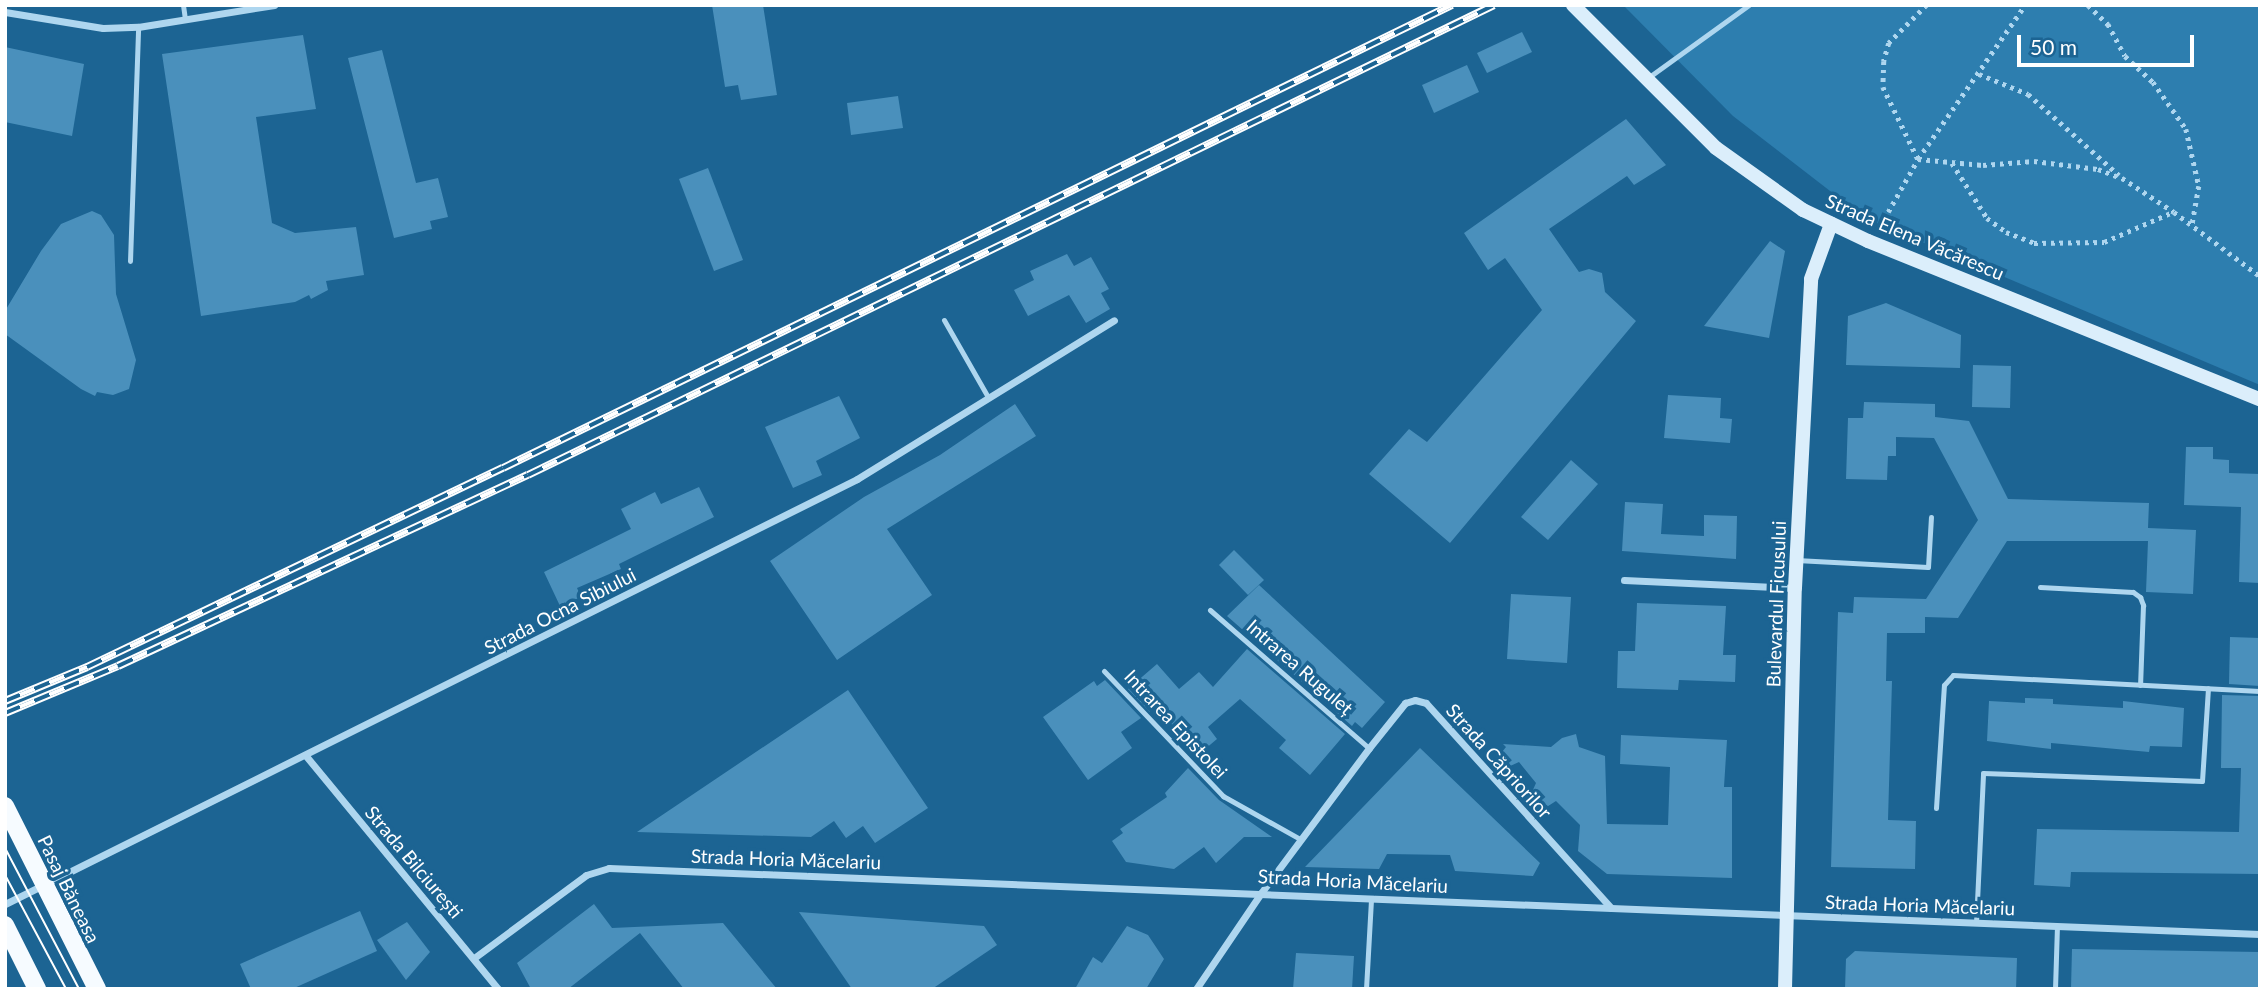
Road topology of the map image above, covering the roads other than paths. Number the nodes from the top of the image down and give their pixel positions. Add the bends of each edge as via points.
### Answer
1 (183, 5) edge
2 (274, 5) edge
3 (1573, 5) edge
4 (1749, 5) edge
5 (5, 12) edge
6 (185, 20) junction
7 (138, 27) junction
8 (1646, 79) junction
9 (1831, 225) junction
10 (130, 261) dead end
11 (944, 320) dead end
12 (1114, 320) dead end
13 (988, 397) junction
14 (2260, 399) edge
15 (1931, 517) dead end
16 (1796, 560) junction
17 (1624, 580) dead end
18 (2040, 587) dead end
19 (1795, 588) junction
20 (1210, 610) dead end
21 (1104, 671) dead end
22 (2140, 685) junction
23 (2207, 688) junction
24 (2260, 691) edge
25 (1369, 748) junction
26 (306, 756) junction
27 (5, 806) edge
28 (1936, 808) dead end
29 (1300, 839) junction
30 (1261, 893) junction
31 (1371, 899) junction
32 (5, 904) edge
33 (1611, 908) junction
34 (1787, 915) junction
35 (1976, 923) junction
36 (5, 926) edge
37 (2057, 926) junction
38 (2260, 934) edge
39 (474, 958) junction
40 (37, 989) edge
41 (97, 989) edge
42 (498, 989) edge
43 (1196, 989) edge
44 (1366, 989) edge
45 (1785, 989) edge
46 (2055, 989) edge

1 - 6 lane
2 - 6 street
3 - 8 street, Strada Elena Văcărescu
4 - 8 lane
5 - 7 street via 103,28
6 - 7 street
7 - 10 lane
8 - 9 street, Strada Elena Văcărescu via 1737,165
9 - 14 street, Strada Elena Văcărescu
9 - 16 street, Bulevardul Ficusului via 1811,279
11 - 13 lane
12 - 13 street, Strada Ocna Sibiului
13 - 26 street, Strada Ocna Sibiului via 857,479
15 - 16 lane via 1928,567
16 - 19 street, Bulevardul Ficusului
17 - 19 street
18 - 22 lane via 2133,592 2140,597
19 - 34 street, Bulevardul Ficusului
20 - 25 lane, Intrarea Ruguleț
21 - 29 lane, Intrarea Epistolei via 1223,796
22 - 23 lane
22 - 28 lane via 1953,675 1944,685
23 - 24 lane
23 - 35 lane via 2202,781 1983,773
25 - 29 street, Strada Căpriorilor
25 - 33 street, Strada Căpriorilor via 1405,703 1426,703
26 - 32 street, Strada Ocna Sibiului
26 - 39 street, Strada Bilciurești
27 - 41 main road, Pasaj Băneasa
29 - 30 street, Strada Căpriorilor
30 - 31 street, Strada Horia Măcelariu
30 - 39 street, Strada Horia Măcelariu via 609,867 586,875
30 - 43 street, Strada Căpriorilor
31 - 33 street, Strada Horia Măcelariu
31 - 44 lane
33 - 34 street, Strada Horia Măcelariu
34 - 35 street, Strada Horia Măcelariu
34 - 45 street, Bulevardul Ficusului
35 - 37 street, Strada Horia Măcelariu
36 - 40 main road
37 - 38 street, Strada Horia Măcelariu
37 - 46 lane
39 - 42 street, Strada Bilciurești

